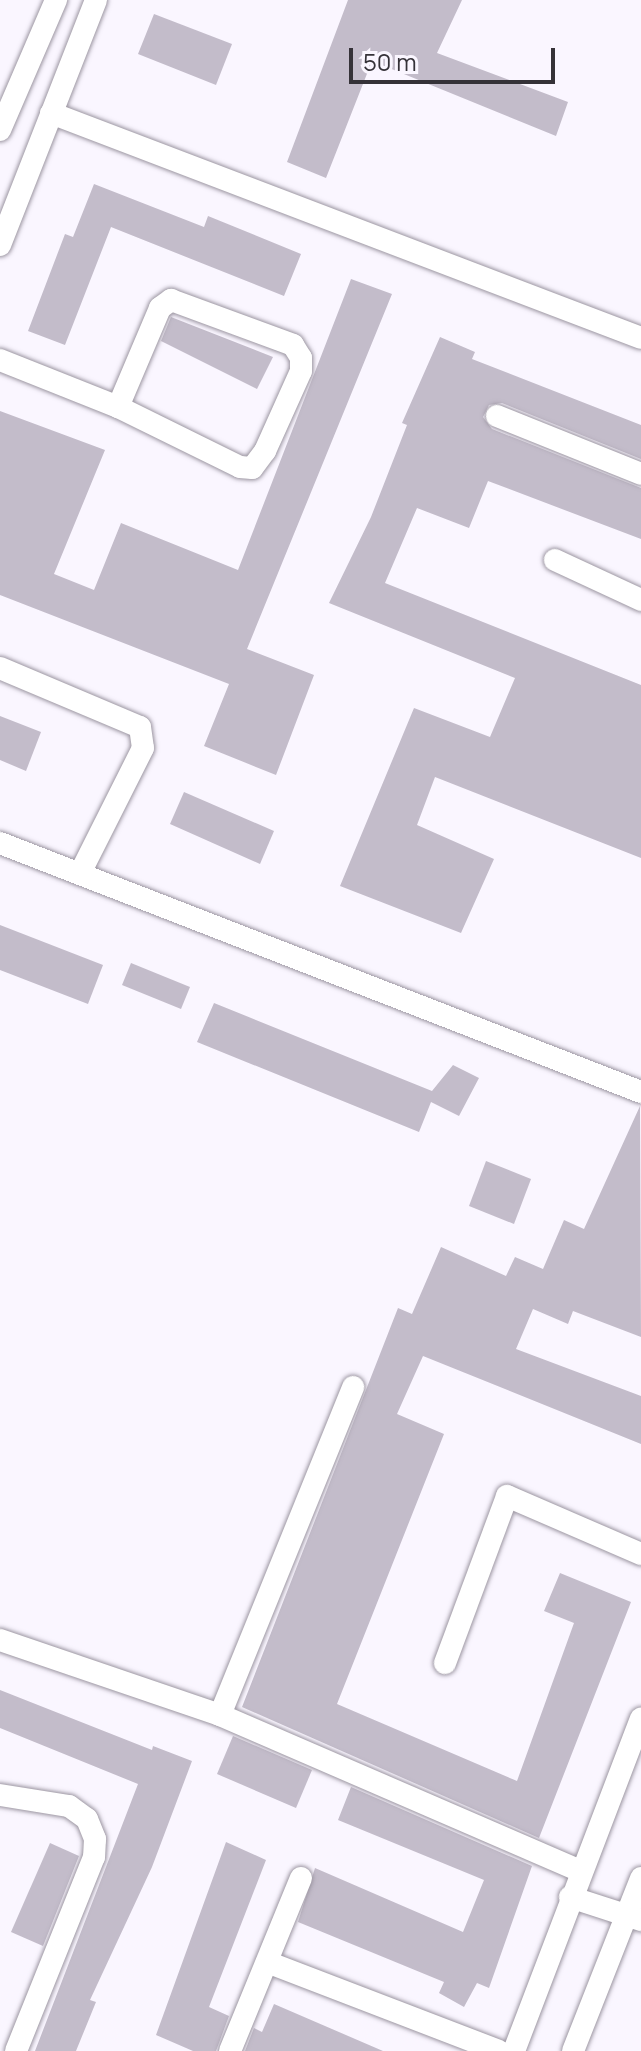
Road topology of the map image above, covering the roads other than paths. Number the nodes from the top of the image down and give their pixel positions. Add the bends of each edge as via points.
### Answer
1 (56, 0) edge
2 (96, 0) edge
3 (51, 113) junction
4 (0, 130) edge
5 (0, 245) edge
6 (641, 338) edge
7 (0, 360) edge
8 (118, 407) junction
9 (497, 416) dead end
10 (641, 474) edge
11 (555, 560) dead end
12 (641, 600) edge
13 (0, 668) edge
14 (0, 843) edge
15 (80, 873) junction
16 (641, 1092) edge
17 (353, 1387) dead end
18 (641, 1554) edge
19 (0, 1640) edge
20 (445, 1663) dead end
21 (220, 1715) junction
22 (641, 1718) edge
23 (0, 1795) edge
24 (580, 1871) junction
25 (301, 1878) dead end
26 (641, 1878) edge
27 (570, 1897) junction
28 (633, 1918) edge
29 (267, 1962) junction
30 (16, 2051) edge
31 (230, 2051) edge
32 (499, 2051) edge
33 (514, 2051) edge
34 (573, 2051) edge

1 - 4 street
2 - 3 street
3 - 5 street
3 - 6 street
7 - 8 street
8 - 8 street via 240,467 252,468 301,371 301,358 293,345 171,300 160,308
9 - 10 street
11 - 12 street
13 - 15 street via 140,727 143,748
14 - 15 street
15 - 16 street
17 - 21 street
18 - 20 street via 507,1496
19 - 21 street
21 - 24 street
22 - 24 street
23 - 30 street via 69,1806 87,1819 95,1839 94,1857
24 - 27 street
25 - 29 street
26 - 28 street
27 - 28 street
27 - 33 street
28 - 34 street
29 - 31 street
29 - 32 street

